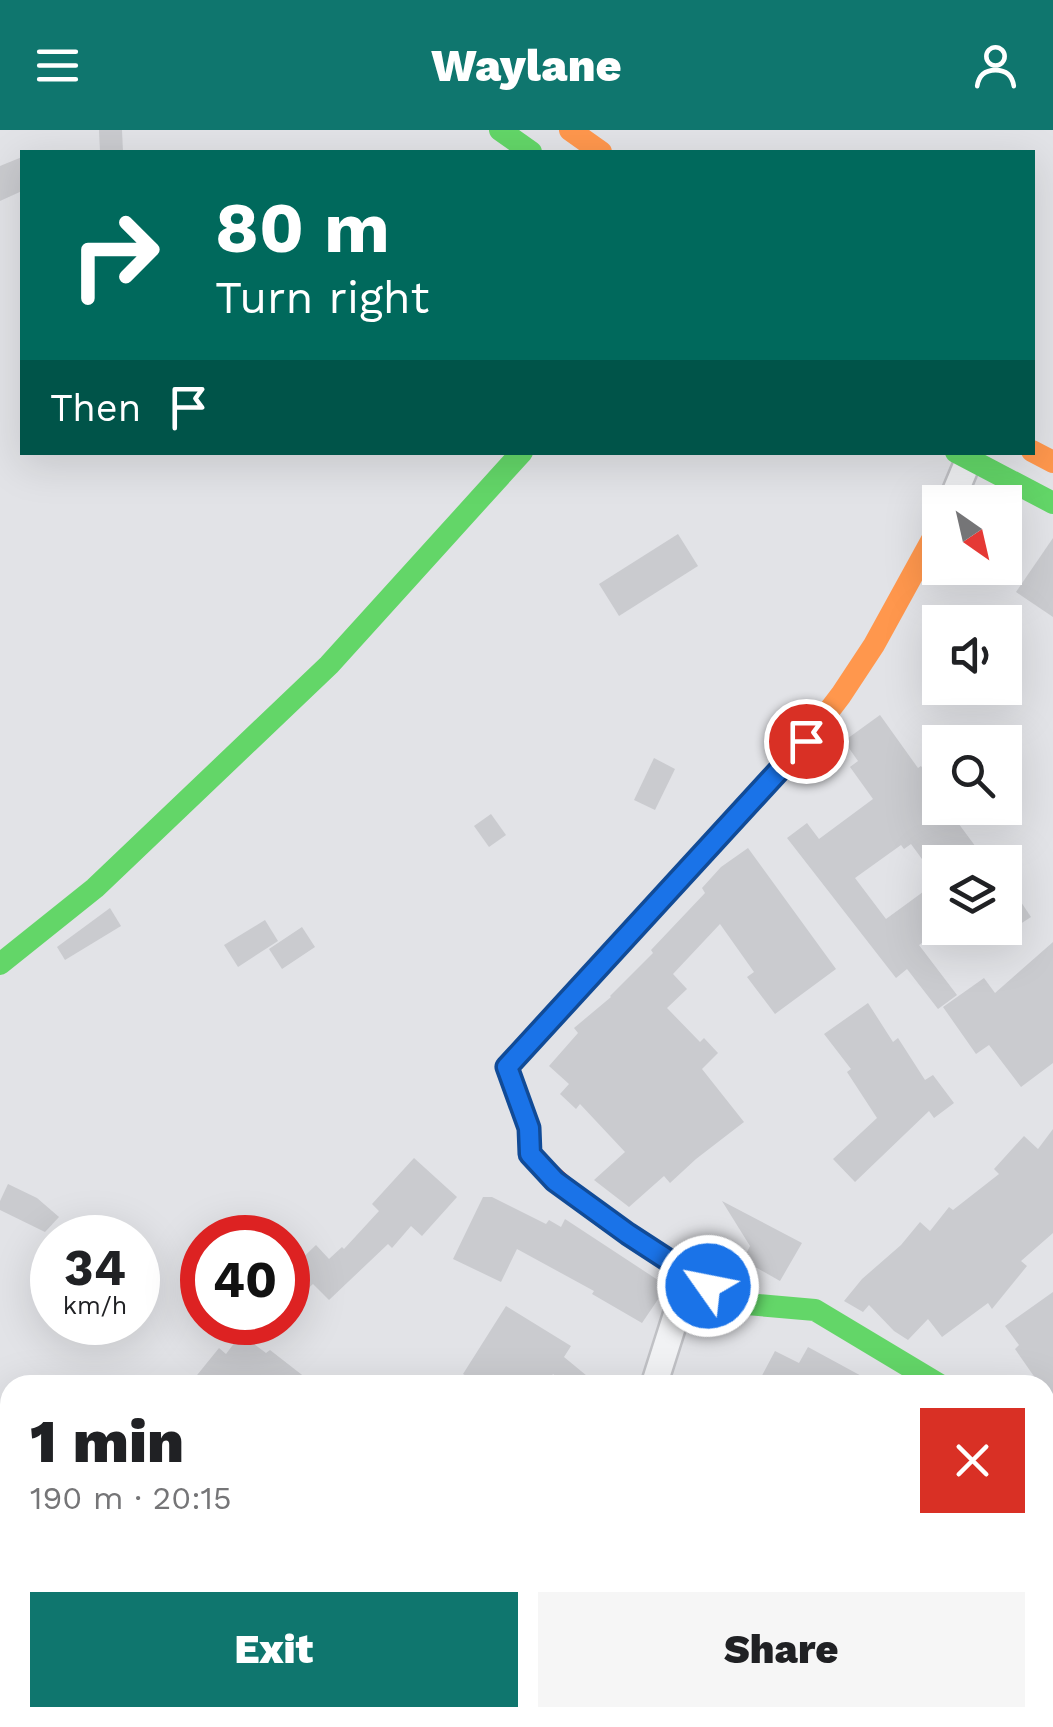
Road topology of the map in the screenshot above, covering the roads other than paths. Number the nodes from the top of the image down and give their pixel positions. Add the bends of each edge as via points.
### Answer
1 (500, 130) edge
2 (570, 130) edge
3 (527, 150) edge
4 (598, 150) edge
5 (519, 455) edge
6 (962, 456) edge
7 (954, 485) edge
8 (1053, 503) edge
9 (922, 558) edge
10 (0, 964) edge
11 (735, 1304) junction
12 (657, 1375) edge
13 (923, 1375) edge

1 - 3 street
2 - 4 street
5 - 10 street via 329,665 96,888
6 - 7 street
6 - 8 street
9 - 11 street via 874,646 806,741 507,1067 529,1128 530,1154 555,1181
11 - 12 street via 681,1300
11 - 13 street via 815,1310

